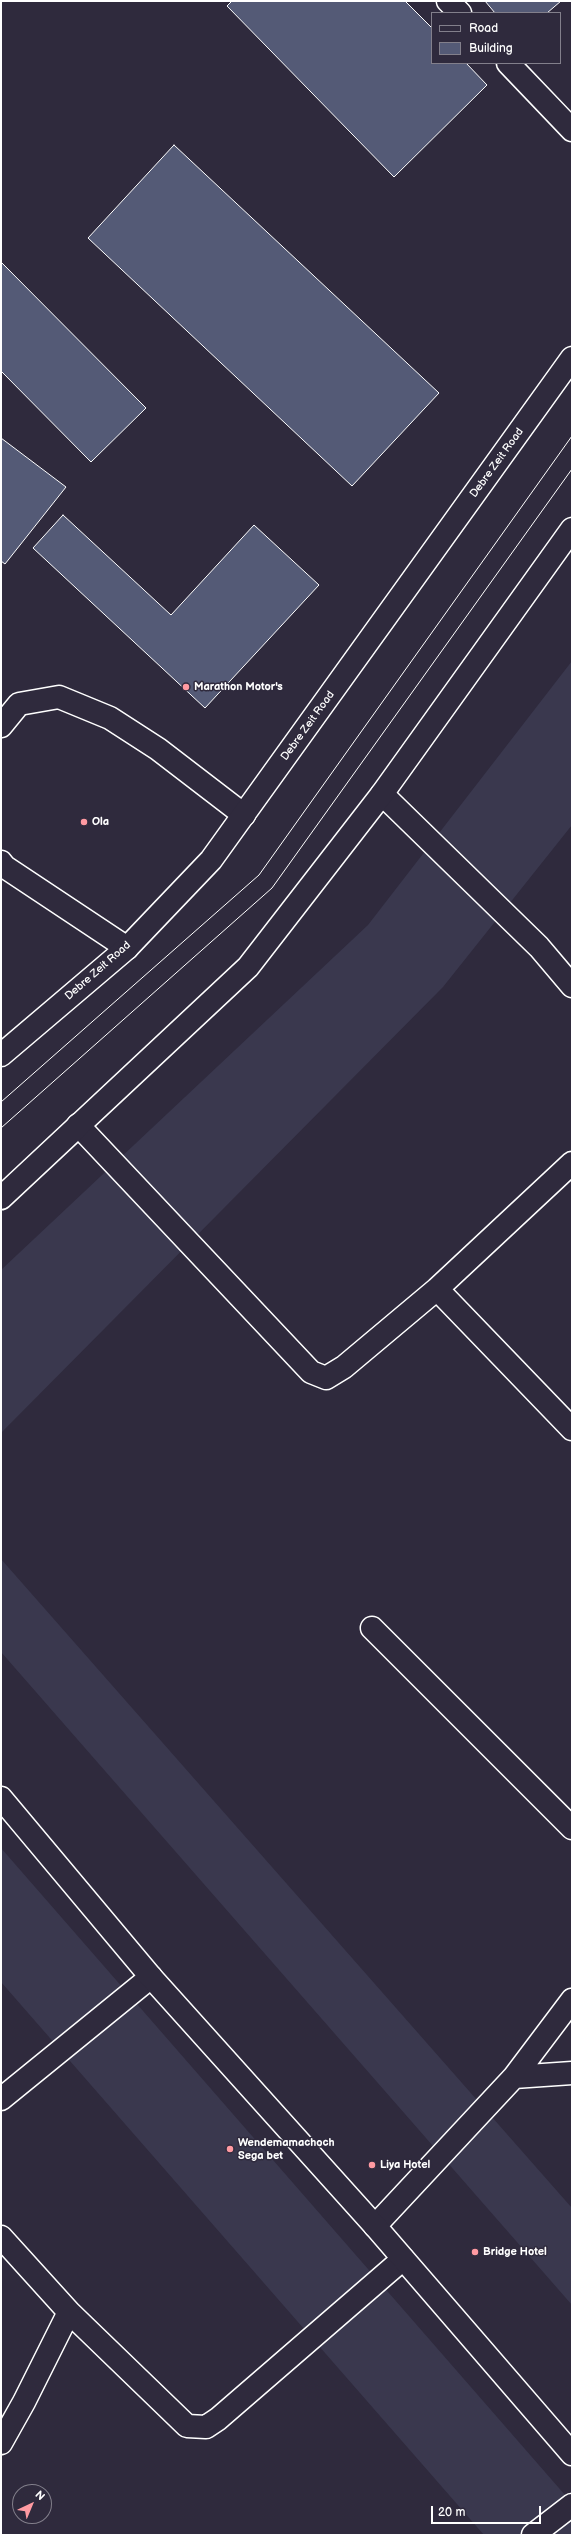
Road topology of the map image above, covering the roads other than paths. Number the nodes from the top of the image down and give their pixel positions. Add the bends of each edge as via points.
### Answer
1 (448, 1) edge
2 (459, 12) edge
3 (509, 64) edge
4 (572, 130) edge
5 (572, 358) edge
6 (572, 529) edge
7 (1, 726) edge
8 (382, 794) junction
9 (244, 815) junction
10 (1, 862) edge
11 (127, 948) junction
12 (572, 986) edge
13 (1, 1056) edge
14 (78, 1125) junction
15 (572, 1163) edge
16 (1, 1198) edge
17 (437, 1289) junction
18 (572, 1429) edge
19 (372, 1628) dead end
20 (1, 1798) edge
21 (572, 1828) edge
22 (151, 1977) junction
23 (572, 2000) edge
24 (572, 2073) edge
25 (514, 2077) junction
26 (1, 2099) edge
27 (375, 2226) junction
28 (1, 2237) edge
29 (403, 2259) junction
30 (69, 2312) junction
31 (1, 2443) edge
32 (572, 2454) edge
33 (572, 2505) edge
34 (533, 2535) edge

1 - 2 street
3 - 4 street
5 - 9 street, Debre Zeit Road
6 - 8 street
7 - 9 street via 19,704 58,697 110,718 158,749
8 - 12 street via 539,947
8 - 14 street via 248,968
9 - 11 street, Debre Zeit Road via 211,860
10 - 11 street
11 - 13 street, Debre Zeit Road
14 - 16 street
14 - 17 street via 311,1372 326,1378 344,1367
15 - 17 street
17 - 18 street
19 - 21 street
20 - 22 street
22 - 26 street
22 - 27 street
23 - 25 street
24 - 25 street
25 - 27 street
27 - 29 street
28 - 30 street
29 - 30 street via 206,2427 187,2426
29 - 32 street
30 - 31 street
33 - 34 street

